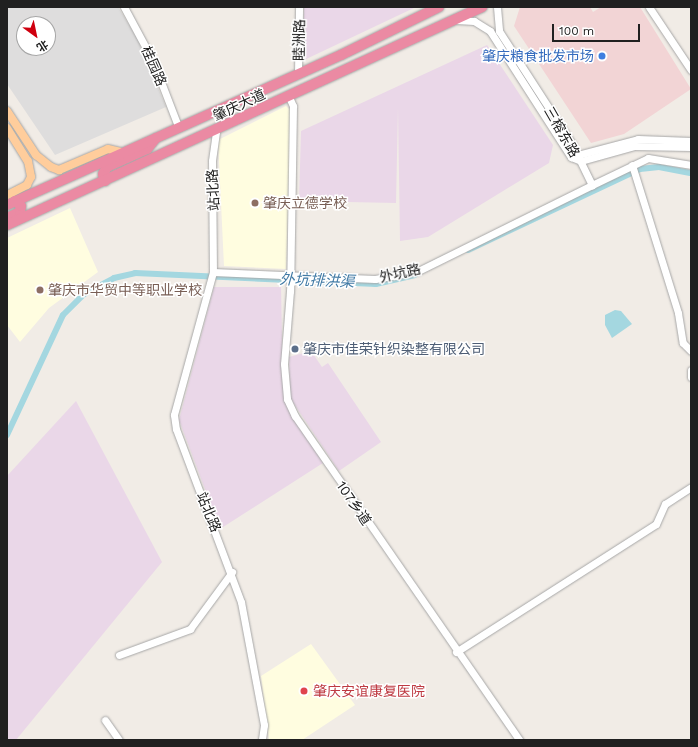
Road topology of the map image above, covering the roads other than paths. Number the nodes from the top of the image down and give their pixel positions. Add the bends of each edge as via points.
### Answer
1 (124, 7) edge
2 (299, 7) edge
3 (439, 7) edge
4 (482, 7) edge
5 (497, 7) edge
6 (649, 7) edge
7 (456, 20) junction
8 (691, 70) edge
9 (298, 74) junction
10 (289, 97) junction
11 (7, 111) edge
12 (178, 126) junction
13 (7, 128) edge
14 (216, 132) junction
15 (159, 135) junction
16 (691, 141) edge
17 (691, 148) edge
18 (121, 152) junction
19 (576, 158) junction
20 (691, 165) edge
21 (632, 166) junction
22 (105, 181) junction
23 (592, 185) junction
24 (10, 200) edge
25 (7, 218) edge
26 (7, 225) edge
27 (213, 272) junction
28 (290, 275) junction
29 (691, 351) edge
30 (691, 370) edge
31 (691, 377) edge
32 (691, 487) edge
33 (691, 493) edge
34 (663, 509) junction
35 (232, 572) junction
36 (456, 652) junction
37 (119, 655) dead end
38 (105, 720) dead end
39 (119, 740) edge
40 (262, 740) edge
41 (519, 740) edge

1 - 12 street, 桂园路 via 154,61
2 - 9 street, 睦洲路
3 - 9 highway, 肇庆大道
4 - 7 highway, 肇庆大道
5 - 19 street, 三榕东路 via 499,31
6 - 8 street
7 - 10 highway, 肇庆大道
7 - 19 street, 三榕东路 via 474,21 490,31
9 - 12 highway, 肇庆大道
10 - 14 highway, 肇庆大道
10 - 28 street, 107乡道 via 293,106
11 - 18 main road via 36,155 59,170 108,149
12 - 15 highway, 肇庆大道
13 - 24 main road via 28,161 30,177 27,185
14 - 22 highway, 肇庆大道
14 - 27 street, 站北路 via 212,161
15 - 18 highway, 肇庆大道
15 - 22 highway via 147,149 107,167 103,174
16 - 19 street via 638,139
17 - 19 street via 634,146
18 - 24 highway, 肇庆大道
19 - 23 street
20 - 21 street, 外坑路 via 648,158
21 - 23 street, 外坑路
21 - 29 street via 678,313 683,343
22 - 26 highway, 肇庆大道
23 - 28 street, 外坑路 via 418,271 375,279
24 - 25 highway via 21,206 20,212
27 - 28 street, 外坑路
27 - 35 street, 站北路 via 174,415 176,429
28 - 36 street, 107乡道 via 284,364 287,400
30 - 31 street
32 - 34 street
33 - 34 street
34 - 36 street via 656,524
35 - 37 street via 190,629
35 - 40 street, 站北路 via 254,668 264,725
36 - 41 street, 107乡道
38 - 39 street

